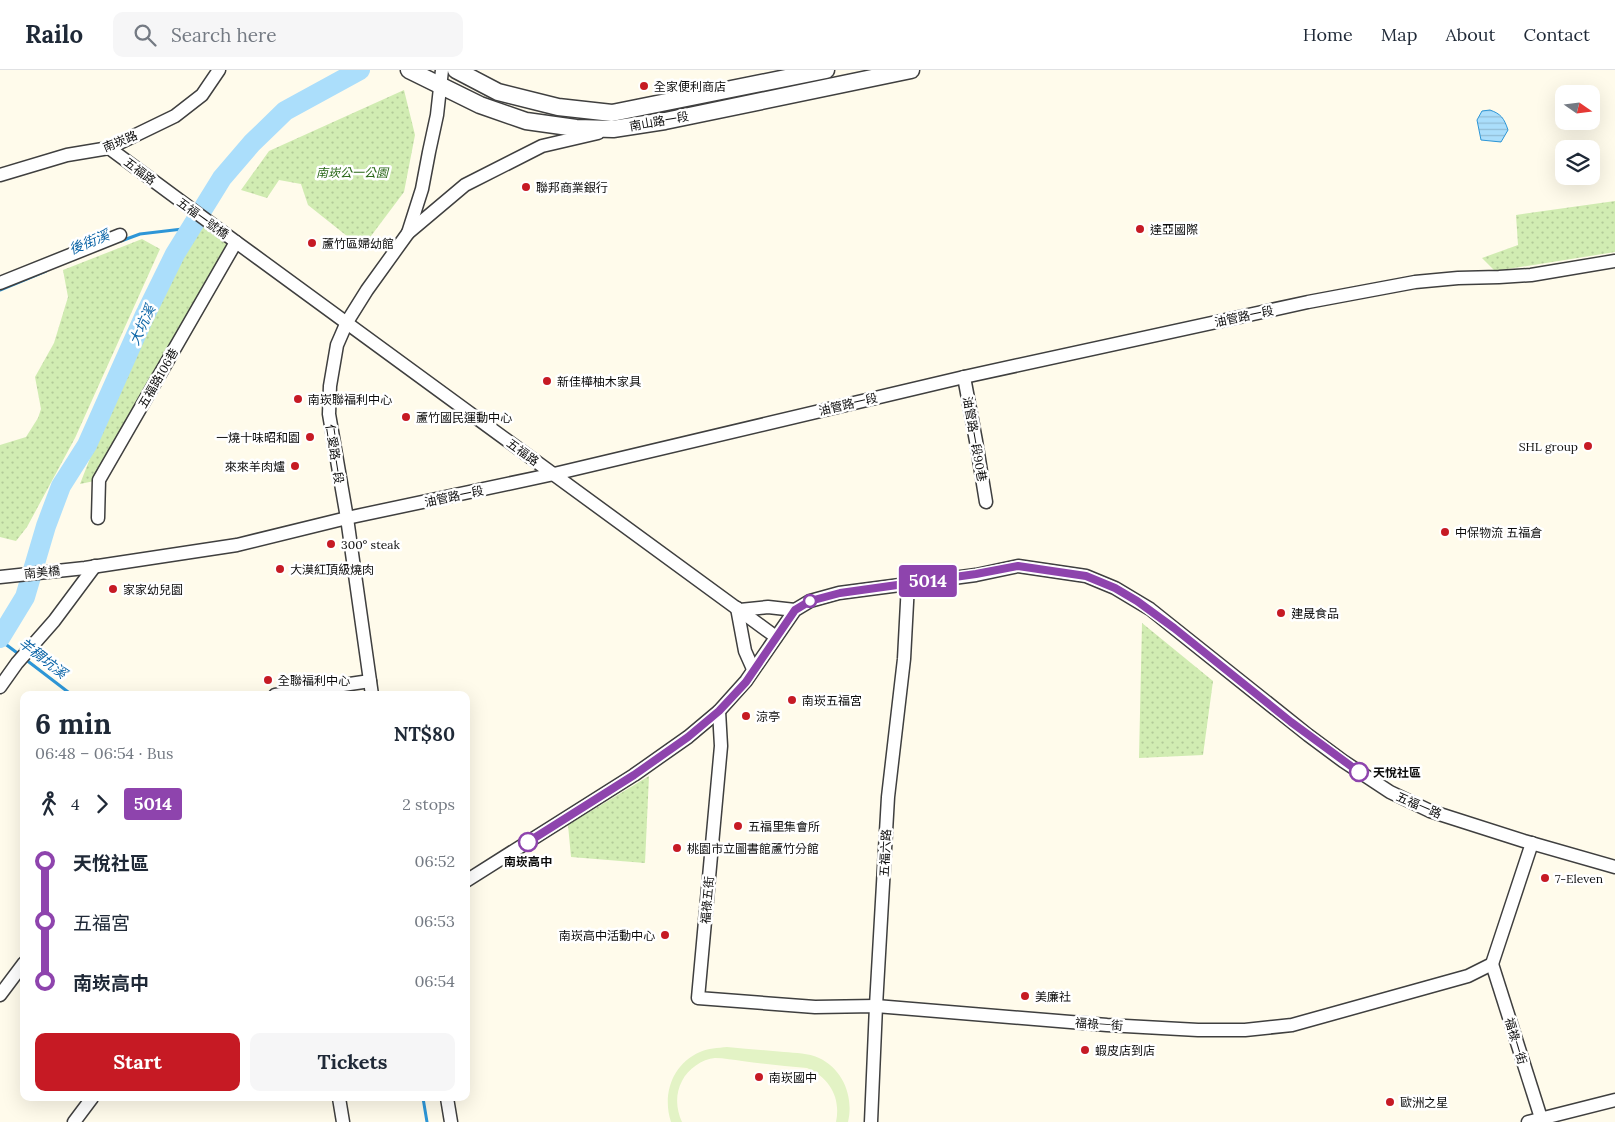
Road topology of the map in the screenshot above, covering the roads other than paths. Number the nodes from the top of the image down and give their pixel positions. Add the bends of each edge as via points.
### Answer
1 (219, 70) edge
2 (456, 70) edge
3 (826, 70) edge
4 (911, 70) edge
5 (411, 71) edge
6 (863, 75) edge
7 (441, 78) edge
8 (613, 129) junction
9 (109, 148) junction
10 (0, 175) edge
11 (170, 194) joint
12 (408, 233) junction
13 (120, 235) dead end
14 (236, 242) junction
15 (1615, 261) edge
16 (0, 283) edge
17 (347, 322) junction
18 (964, 376) junction
19 (554, 474) junction
20 (986, 502) dead end
21 (98, 518) dead end
22 (347, 518) junction
23 (90, 567) junction
24 (0, 577) edge
25 (908, 584) junction
26 (739, 609) junction
27 (795, 610) junction
28 (776, 637) junction
29 (753, 670) junction
30 (370, 681) junction
31 (0, 687) edge
32 (302, 691) edge
33 (371, 691) edge
34 (719, 711) junction
35 (1532, 843) junction
36 (1615, 867) edge
37 (470, 879) edge
38 (1492, 964) junction
39 (20, 968) edge
40 (0, 995) edge
41 (698, 998) joint
42 (876, 1006) junction
43 (1615, 1100) edge
44 (90, 1101) edge
45 (339, 1101) edge
46 (448, 1101) edge
47 (1534, 1120) edge
48 (74, 1122) edge
49 (343, 1122) edge
50 (451, 1122) edge
51 (871, 1122) edge

1 - 9 street, 南崁路 via 202,95 176,116
2 - 3 street, 南山路一段 via 498,92 558,107 612,113
4 - 6 street, 南山路一段
5 - 7 street, 南山路一段
6 - 8 street, 南山路一段
7 - 8 street, 南山路一段 via 480,105 526,121
7 - 12 street, 仁愛路一段 via 422,189
8 - 12 street, 仁愛路一段 via 542,146 465,185
9 - 10 street, 南崁路 via 67,155
9 - 11 street, 五福路
11 - 14 street, 五福一號橋
12 - 17 street, 仁愛路一段
13 - 16 street
14 - 17 street, 五福路
14 - 21 street, 五福路106巷 via 99,480
15 - 18 street, 油管路一段 via 1531,274 1415,282
17 - 19 street, 五福路
17 - 22 street, 仁愛路一段 via 338,345 330,386 329,414
18 - 19 street, 油管路一段
18 - 20 street, 油管路一段90巷
19 - 22 street, 油管路一段
19 - 26 street, 五福路
22 - 23 street, 油管路一段 via 237,545
22 - 30 street, 仁愛路一段
23 - 24 street, 南美橋
23 - 31 street via 54,621
25 - 27 street, 五福一路 via 840,593 810,601
25 - 35 street, 五福一路 via 1018,566 1094,579 1150,609 1302,731 1390,792 1430,811
25 - 42 street, 五福六路 via 904,659 888,797
26 - 27 street via 768,607
26 - 28 street, 五福路
26 - 29 street via 745,650
27 - 28 street, 五福一路
28 - 29 street, 五福一路
29 - 34 street, 五福一路
30 - 32 street
30 - 33 street, 仁愛路一段
34 - 37 street, 五福一路 via 634,775
34 - 41 street, 福祿五街 via 721,746
35 - 36 street, 五福一路
35 - 38 street
38 - 42 street, 福祿一街 via 1468,976 1292,1025 1245,1030 1106,1025
38 - 47 street, 福祿一街
39 - 40 street
41 - 42 street, 福祿一街 via 815,1006
42 - 51 street, 五福六路
43 - 47 street
44 - 48 street
45 - 49 street
46 - 50 street

